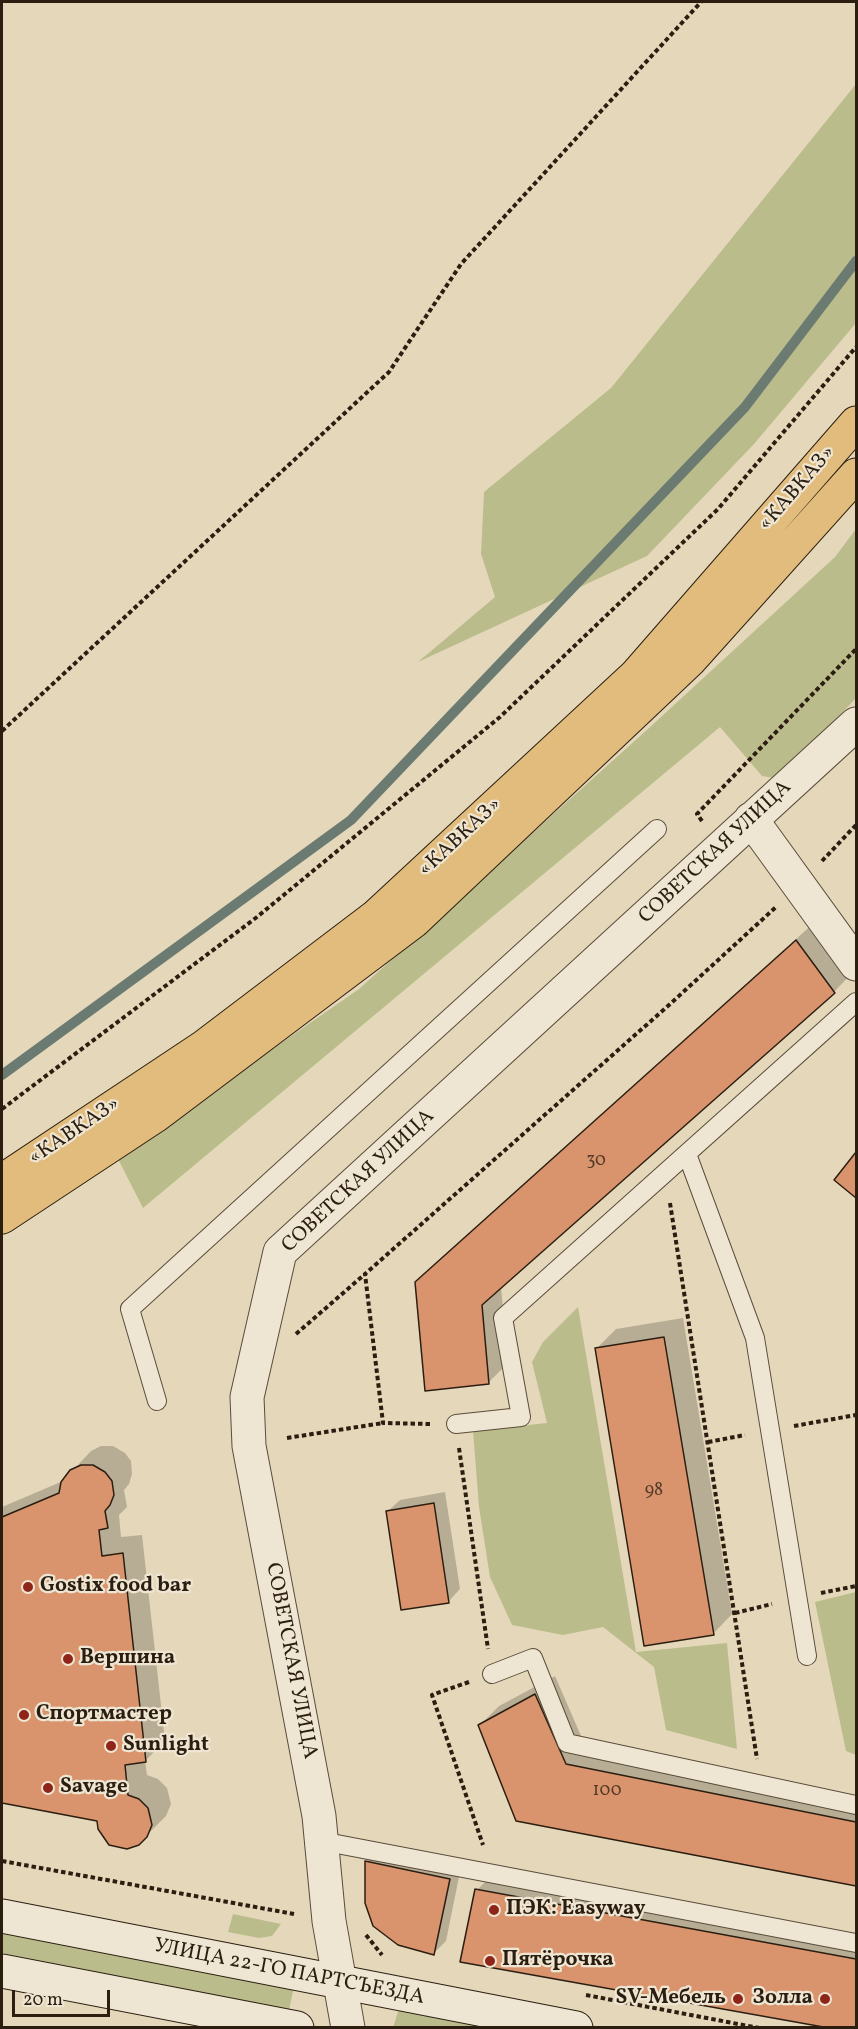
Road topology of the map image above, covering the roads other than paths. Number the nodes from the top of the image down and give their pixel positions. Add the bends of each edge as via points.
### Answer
1 (856, 423) edge
2 (856, 475) edge
3 (856, 724) edge
4 (751, 819) junction
5 (657, 829) dead end
6 (856, 964) edge
7 (856, 1002) edge
8 (687, 1154) junction
9 (2, 1181) edge
10 (2, 1217) edge
11 (157, 1401) dead end
12 (456, 1424) road end
13 (807, 1656) dead end
14 (492, 1674) road end
15 (856, 1805) edge
16 (321, 1841) junction
17 (2, 1916) edge
18 (856, 1943) edge
19 (2, 1971) edge
20 (340, 1983) junction
21 (297, 2028) edge
22 (348, 2028) edge
23 (576, 2028) edge

1 - 9 highway, «КАВКАЗ» via 636,675 375,917 205,1046
2 - 10 highway via 690,660 414,921 155,1116
3 - 4 street, СОВЕТСКАЯ УЛИЦА
4 - 6 street
4 - 16 street, СОВЕТСКАЯ УЛИЦА via 280,1252 247,1397 249,1446
5 - 11 lane via 130,1309
7 - 8 lane
8 - 12 lane via 503,1318 521,1417
8 - 13 lane via 755,1338
14 - 15 lane via 533,1658 567,1743
16 - 18 lane
16 - 20 street, СОВЕТСКАЯ УЛИЦА
17 - 20 street, УЛИЦА 22-ГО ПАРТСЪЕЗДА
19 - 21 street
20 - 22 street, СОВЕТСКАЯ УЛИЦА
20 - 23 street, УЛИЦА 22-ГО ПАРТСЪЕЗДА

